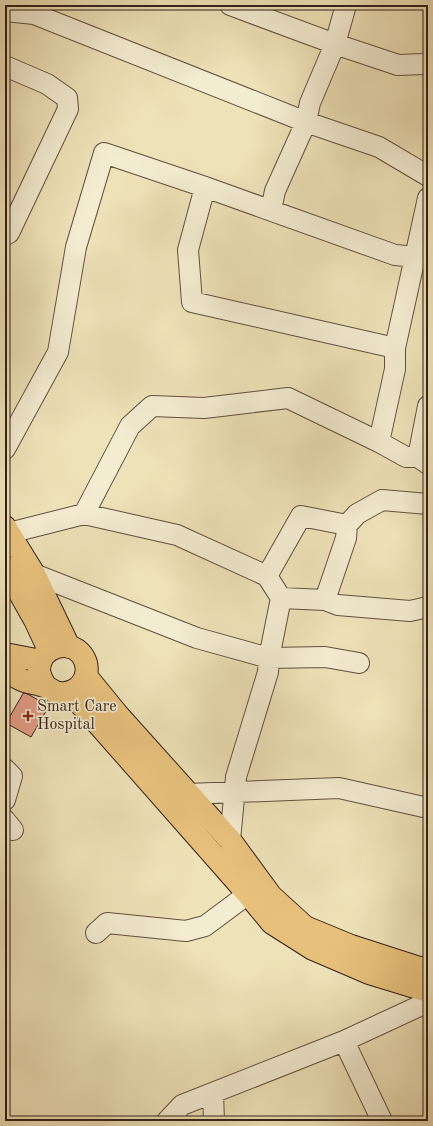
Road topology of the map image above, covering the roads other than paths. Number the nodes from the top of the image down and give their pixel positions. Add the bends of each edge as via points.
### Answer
1 (230, 5) edge
2 (346, 5) edge
3 (5, 11) edge
4 (335, 44) junction
5 (428, 62) edge
6 (5, 66) edge
7 (306, 122) junction
8 (428, 176) edge
9 (205, 187) junction
10 (428, 198) edge
11 (272, 210) junction
12 (5, 236) edge
13 (421, 258) edge
14 (395, 348) junction
15 (428, 406) edge
16 (379, 442) junction
17 (5, 449) edge
18 (423, 460) edge
19 (428, 504) edge
20 (84, 514) junction
21 (347, 525) junction
22 (7, 530) edge
23 (5, 568) edge
24 (34, 574) junction
25 (267, 576) junction
26 (281, 598) junction
27 (326, 600) junction
28 (428, 607) edge
29 (53, 653) junction
30 (5, 654) edge
31 (269, 658) junction
32 (360, 662) dead end
33 (5, 669) edge
34 (86, 676) junction
35 (45, 686) junction
36 (70, 692) junction
37 (5, 769) edge
38 (234, 792) junction
39 (188, 794) junction
40 (5, 800) edge
41 (428, 808) edge
42 (230, 840) junction
43 (248, 894) junction
44 (96, 933) dead end
45 (428, 969) edge
46 (428, 991) edge
47 (428, 1002) edge
48 (344, 1041) junction
49 (213, 1093) junction
50 (167, 1121) edge
51 (214, 1121) edge
52 (382, 1121) edge

1 - 4 street
2 - 4 street
3 - 7 street via 34,14
4 - 5 street via 398,65
4 - 7 street via 310,103
6 - 12 street via 47,84 67,98 68,103 68,109 9,233
7 - 8 street via 379,147
7 - 11 street via 275,191
9 - 11 street
9 - 14 street via 188,250 192,302
9 - 17 street via 104,153 76,246 58,352
10 - 13 street
11 - 13 street via 395,255
13 - 14 street
14 - 16 street via 396,369
15 - 18 street
16 - 18 street via 406,457
16 - 20 street via 288,398 204,408 152,406 130,426
19 - 21 street via 382,500 357,514
20 - 22 street
20 - 25 street via 177,535
21 - 25 street via 301,516
21 - 27 street via 346,538
22 - 24 main road
23 - 29 main road
24 - 29 main road
24 - 31 street via 198,638
25 - 26 street
26 - 27 street
26 - 31 street
27 - 28 street via 338,604 410,612
29 - 30 main road
29 - 34 main road via 77,650 84,658
29 - 35 main road via 39,668
31 - 32 street via 325,657
31 - 38 street via 268,672 236,777
33 - 35 main road via 21,680
34 - 36 main road via 83,683
34 - 39 main road
35 - 36 main road via 54,692
36 - 43 main road
37 - 40 street via 12,776
38 - 39 street
38 - 41 street via 339,788
38 - 42 street
39 - 42 main road
42 - 45 main road via 271,896 305,927 351,946
43 - 44 street via 205,926 186,931 107,923
43 - 46 main road via 272,923 313,949 369,974
47 - 48 street
48 - 49 street
48 - 52 street
49 - 50 street via 182,1105
49 - 51 street

